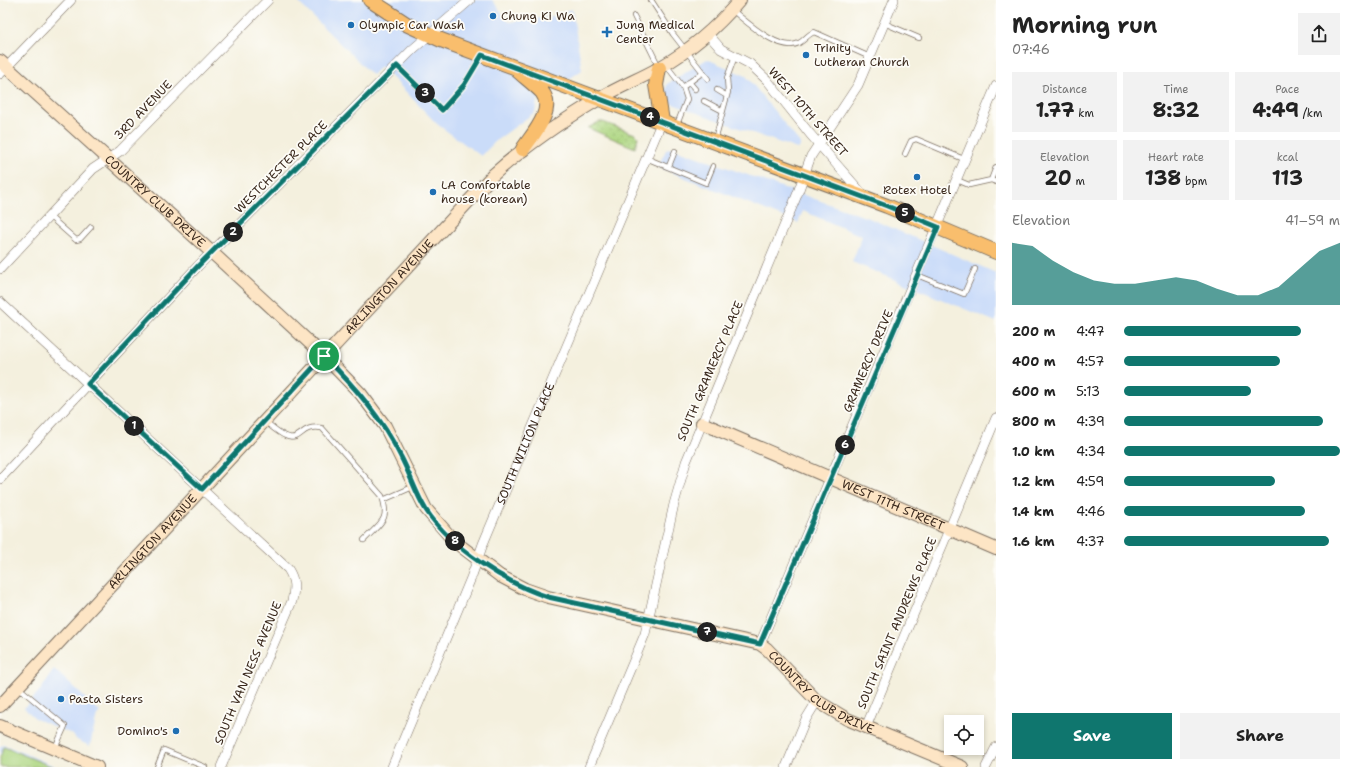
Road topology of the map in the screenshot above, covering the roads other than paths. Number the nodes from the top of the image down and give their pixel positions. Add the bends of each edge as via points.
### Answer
1 (71, 0) edge
2 (268, 0) edge
3 (370, 0) edge
4 (470, 0) edge
5 (652, 0) edge
6 (740, 0) edge
7 (894, 0) edge
8 (732, 10) junction
9 (634, 16) dead end
10 (884, 23) junction
11 (430, 34) junction
12 (708, 34) junction
13 (919, 38) dead end
14 (686, 51) junction
15 (482, 55) junction
16 (736, 56) junction
17 (870, 57) junction
18 (397, 66) junction
19 (514, 66) junction
20 (662, 66) junction
21 (2, 67) edge
22 (703, 72) junction
23 (708, 79) dead end
24 (689, 82) junction
25 (684, 86) junction
26 (996, 86) edge
27 (694, 89) dead end
28 (717, 90) dead end
29 (727, 96) junction
30 (600, 98) junction
31 (704, 101) dead end
32 (723, 111) junction
33 (662, 121) junction
34 (676, 126) junction
35 (715, 141) junction
36 (819, 143) junction
37 (523, 149) junction
38 (675, 151) dead end
39 (905, 154) dead end
40 (108, 158) junction
41 (646, 158) junction
42 (966, 160) junction
43 (669, 166) junction
44 (713, 166) dead end
45 (996, 167) edge
46 (804, 175) junction
47 (957, 180) junction
48 (994, 181) edge
49 (866, 198) junction
50 (49, 216) junction
51 (91, 227) dead end
52 (938, 227) junction
53 (212, 252) junction
54 (996, 252) edge
55 (0, 269) edge
56 (975, 269) dead end
57 (917, 275) junction
58 (0, 302) edge
59 (324, 356) junction
60 (88, 384) junction
61 (996, 418) edge
62 (265, 420) junction
63 (702, 423) junction
64 (831, 478) junction
65 (0, 479) edge
66 (414, 486) junction
67 (202, 489) junction
68 (383, 500) junction
69 (950, 529) junction
70 (364, 540) dead end
71 (996, 549) edge
72 (478, 560) junction
73 (650, 619) junction
74 (760, 644) junction
75 (18, 687) junction
76 (817, 701) junction
77 (0, 706) edge
78 (0, 726) edge
79 (866, 727) junction
80 (996, 747) edge
81 (55, 749) junction
82 (97, 767) edge
83 (157, 767) edge
84 (205, 767) edge
85 (221, 767) edge
86 (392, 767) edge
87 (589, 767) edge
88 (786, 767) edge
89 (962, 767) edge
90 (986, 767) edge

1 - 21 street
2 - 40 street, 3RD AVENUE via 120,151
3 - 11 main road via 408,25
4 - 11 street, WESTCHESTER PLACE
5 - 14 lane
6 - 8 street
7 - 10 street, SOUTH GRAMERCY PLACE
8 - 12 street
8 - 17 lane via 759,33 786,45 798,44 814,32
9 - 20 lane
10 - 13 lane
10 - 17 street, SOUTH GRAMERCY PLACE
11 - 15 main road
11 - 18 street, WESTCHESTER PLACE
12 - 14 street
12 - 16 street, WEST 10TH STREET via 721,49
14 - 20 street
14 - 22 lane
15 - 18 lane via 464,85 442,110
15 - 19 main road
16 - 29 lane via 727,78
16 - 36 street, WEST 10TH STREET via 750,64 767,80
17 - 36 street, SOUTH GRAMERCY PLACE via 858,85
18 - 53 street, WESTCHESTER PLACE
19 - 30 main road
19 - 37 main road via 543,94 546,104 543,119
20 - 25 lane
20 - 30 street
20 - 33 main road via 656,85
21 - 40 street, COUNTRY CLUB DRIVE
22 - 23 lane
22 - 24 lane
24 - 25 lane
24 - 27 lane
25 - 34 lane via 687,99
26 - 42 street, GRAMERCY DRIVE
28 - 29 lane
29 - 32 lane
30 - 33 main road
30 - 37 street, ARLINGTON AVENUE
31 - 32 lane
32 - 35 lane
33 - 34 main road
33 - 41 street, SOUTH WILTON PLACE
34 - 35 main road
35 - 46 main road
36 - 46 street, SOUTH GRAMERCY PLACE
36 - 49 street, WEST 10TH STREET
37 - 59 street, ARLINGTON AVENUE via 469,200
38 - 43 lane
39 - 42 lane via 911,141 916,139
40 - 50 street, 3RD AVENUE via 93,169
40 - 53 street, COUNTRY CLUB DRIVE
41 - 43 lane
41 - 72 street, SOUTH WILTON PLACE
42 - 47 street, GRAMERCY DRIVE
43 - 44 lane via 706,183
45 - 48 lane
46 - 49 main road
46 - 63 street, SOUTH GRAMERCY PLACE
47 - 48 lane via 969,185
47 - 52 street, GRAMERCY DRIVE
49 - 52 main road
50 - 51 lane via 76,240
50 - 55 street, 3RD AVENUE
52 - 54 main road
52 - 57 street, GRAMERCY DRIVE
53 - 59 street, COUNTRY CLUB DRIVE
53 - 60 street, WESTCHESTER PLACE
56 - 57 lane via 964,294
57 - 64 street, GRAMERCY DRIVE
58 - 60 street
59 - 62 street, ARLINGTON AVENUE
59 - 66 street, COUNTRY CLUB DRIVE via 361,394 384,426
60 - 65 street, WESTCHESTER PLACE
60 - 67 street
61 - 69 street, SOUTH SAINT ANDREWS PLACE
62 - 67 street, ARLINGTON AVENUE
62 - 68 lane via 288,438 297,437 315,427 322,428
63 - 64 street, WEST 11TH STREET
63 - 73 street, SOUTH GRAMERCY PLACE via 680,478
64 - 69 street, WEST 11TH STREET
64 - 74 street, GRAMERCY DRIVE
66 - 68 lane
66 - 72 street, COUNTRY CLUB DRIVE via 438,525
67 - 75 street, ARLINGTON AVENUE
67 - 85 street, SOUTH VAN NESS AVENUE via 288,569 294,578 295,589
68 - 70 lane via 386,516
69 - 71 street, WEST 11TH STREET
69 - 79 street, SOUTH SAINT ANDREWS PLACE
72 - 73 street, COUNTRY CLUB DRIVE via 500,576 548,597
72 - 86 street, SOUTH WILTON PLACE
73 - 74 street, COUNTRY CLUB DRIVE
73 - 87 street, SOUTH GRAMERCY PLACE
74 - 76 street, COUNTRY CLUB DRIVE
75 - 77 street, ARLINGTON AVENUE
75 - 81 lane via 65,726
76 - 79 street, COUNTRY CLUB DRIVE
76 - 88 street via 806,719
78 - 81 street
79 - 89 street, COUNTRY CLUB DRIVE
80 - 90 street
81 - 82 street
83 - 84 lane via 164,750

